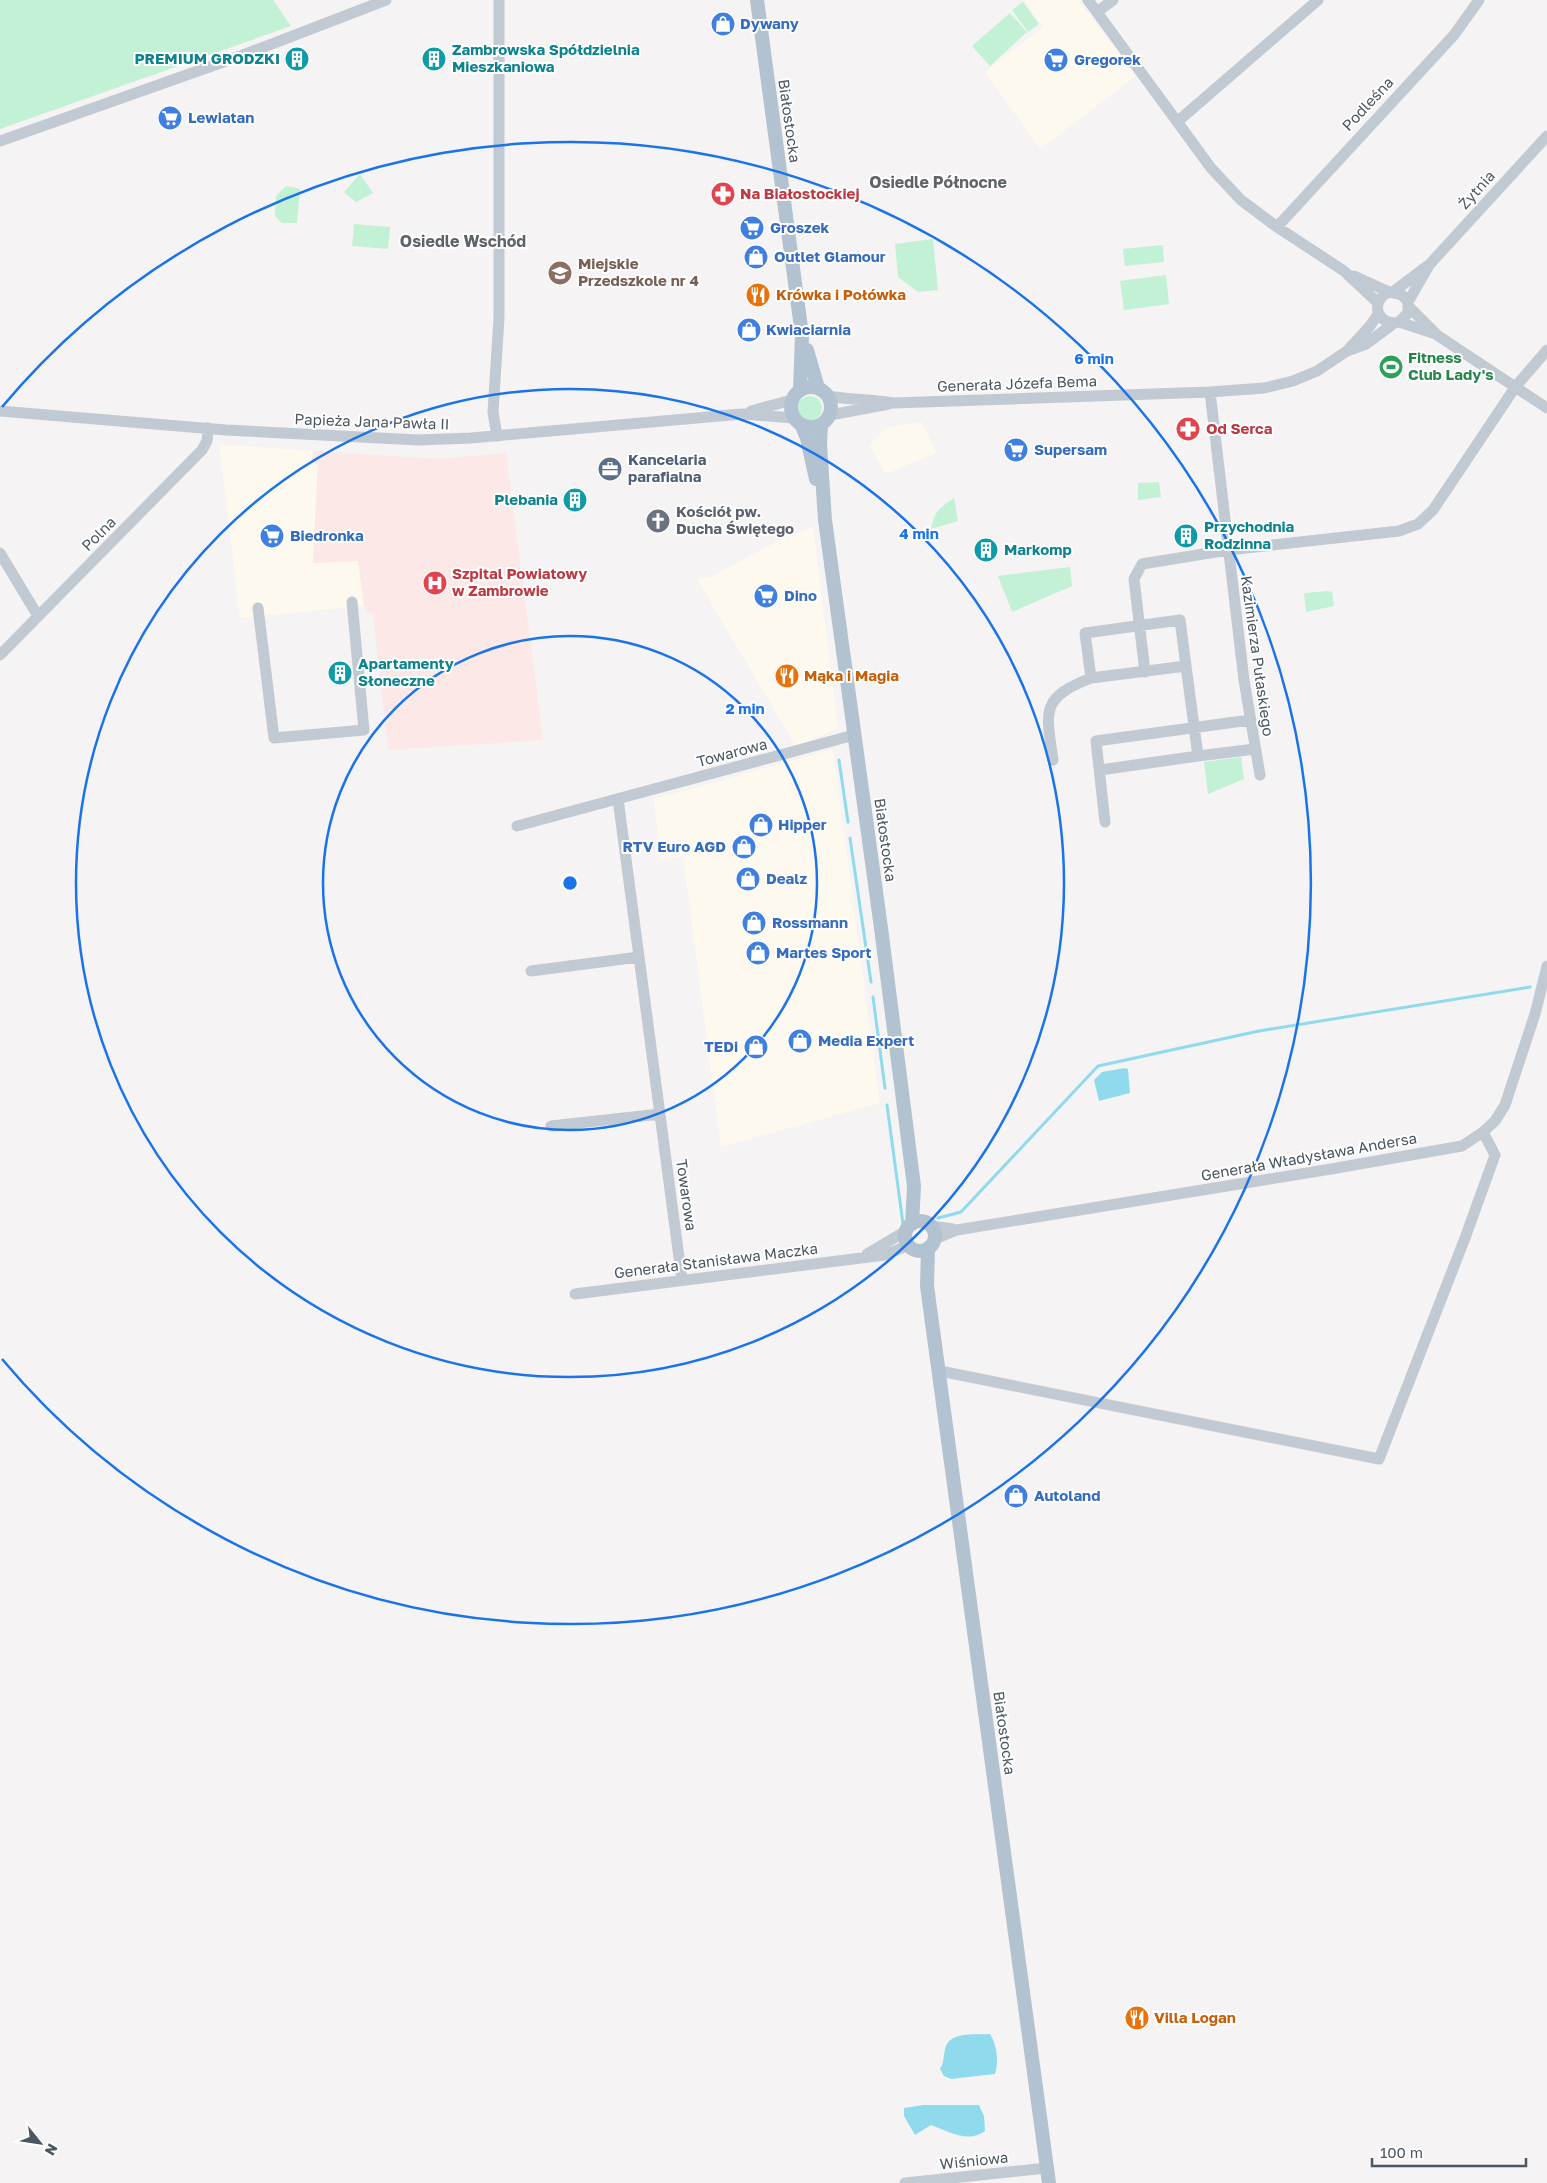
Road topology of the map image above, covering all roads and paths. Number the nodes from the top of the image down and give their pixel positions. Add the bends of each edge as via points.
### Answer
1 (386, 0) edge
2 (499, 0) edge
3 (756, 0) edge
4 (1088, 0) edge
5 (1113, 0) edge
6 (1318, 0) edge
7 (1475, 1) edge
8 (1097, 12) junction
9 (1177, 122) junction
10 (1547, 136) edge
11 (0, 141) edge
12 (1277, 227) junction
13 (1430, 264) junction
14 (1344, 271) junction
15 (1391, 292) junction
16 (1408, 305) junction
17 (1378, 308) junction
18 (1396, 323) junction
19 (802, 335) junction
20 (1437, 335) junction
21 (1547, 350) edge
22 (1347, 351) junction
23 (1516, 386) junction
24 (823, 392) junction
25 (1210, 392) junction
26 (796, 395) junction
27 (894, 403) junction
28 (1547, 408) edge
29 (0, 411) edge
30 (742, 414) junction
31 (826, 420) junction
32 (798, 422) junction
33 (208, 428) junction
34 (497, 436) junction
35 (822, 499) junction
36 (1228, 550) junction
37 (0, 553) edge
38 (352, 602) dead end
39 (258, 608) dead end
40 (38, 616) junction
41 (1140, 626) junction
42 (0, 655) edge
43 (1186, 666) junction
44 (1145, 672) junction
45 (1091, 678) junction
46 (1250, 720) junction
47 (1195, 727) junction
48 (854, 735) junction
49 (1255, 749) junction
50 (1198, 756) junction
51 (1053, 760) dead end
52 (1100, 770) junction
53 (1260, 775) dead end
54 (618, 799) junction
55 (1105, 822) dead end
56 (517, 826) dead end
57 (639, 957) junction
58 (1547, 966) edge
59 (531, 970) dead end
60 (660, 1114) junction
61 (551, 1126) dead end
62 (1483, 1132) junction
63 (914, 1186) junction
64 (931, 1234) junction
65 (910, 1237) junction
66 (682, 1280) junction
67 (927, 1286) junction
68 (575, 1294) dead end
69 (940, 1371) junction
70 (1047, 2168) junction
71 (905, 2183) edge
72 (1049, 2183) edge

1 - 11 street via 243,55
2 - 34 street via 499,318 493,412
3 - 19 main road, Białostocka
4 - 8 street
5 - 8 street
6 - 9 street
7 - 12 street, Podleśna via 1454,34
8 - 9 street
9 - 12 street via 1211,168 1241,200
10 - 13 street, Żytnia
12 - 14 street
13 - 15 street, Żytnia
13 - 16 street, Żytnia
14 - 15 street
14 - 17 street
15 - 16 street via 1402,295
15 - 17 street via 1380,298
16 - 18 street via 1404,319
16 - 20 street
17 - 18 street via 1384,321
17 - 22 street via 1370,326
18 - 20 street
18 - 22 street, Generała Józefa Bema via 1366,344
19 - 24 main road, Białostocka
19 - 26 main road, Białostocka
20 - 23 street
21 - 23 street
22 - 25 street, Generała Józefa Bema via 1317,371 1292,381 1264,388
23 - 28 street
23 - 36 street via 1433,510 1418,524 1399,531
24 - 26 main road via 806,387
24 - 27 street, Generała Józefa Bema via 849,400
24 - 31 main road via 831,409
25 - 27 street, Generała Józefa Bema
25 - 36 street, Kazimierza Pułaskiego
26 - 30 street, Papieża Jana Pawła II
26 - 32 main road via 790,406
27 - 31 street, Generała Józefa Bema
29 - 33 street, Papieża Jana Pawła II
30 - 32 street, Papieża Jana Pawła II
30 - 34 street, Papieża Jana Pawła II
31 - 32 main road via 808,428
31 - 35 main road, Białostocka
32 - 35 main road, Białostocka via 809,447
33 - 34 street, Papieża Jana Pawła II via 418,440
33 - 40 street, Polna via 202,450
35 - 48 main road, Białostocka
36 - 41 street via 1142,564 1134,579
36 - 46 street, Kazimierza Pułaskiego
37 - 40 street
38 - 39 street via 364,730 274,738
40 - 42 street, Polna
41 - 43 street via 1180,620
41 - 44 street
41 - 45 street via 1085,633
43 - 44 street
43 - 47 street
44 - 45 street
45 - 51 street via 1067,688 1050,704 1048,722
46 - 47 street
46 - 49 street, Kazimierza Pułaskiego
47 - 50 street
47 - 52 street via 1096,741
48 - 54 street, Towarowa
48 - 63 main road, Białostocka
49 - 50 street
49 - 53 street, Kazimierza Pułaskiego
50 - 52 street
52 - 55 street
54 - 56 street, Towarowa
54 - 57 street, Towarowa
57 - 59 street
57 - 60 street, Towarowa
58 - 62 street, Generała Władysława Andersa via 1505,1105
60 - 61 street
60 - 66 street, Towarowa
62 - 64 street, Generała Władysława Andersa via 1462,1146
62 - 69 street via 1495,1156 1379,1460
63 - 64 main road, Białostocka
63 - 65 main road, Białostocka
64 - 65 main road via 921,1221
64 - 65 main road via 921,1250
64 - 67 main road, Białostocka
65 - 66 street, Generała Stanisława Maczka via 885,1255
65 - 67 main road, Białostocka
66 - 68 street, Generała Stanisława Maczka
67 - 69 main road, Białostocka
69 - 70 main road, Białostocka
70 - 71 street, Wiśniowa
70 - 72 main road, Białostocka

